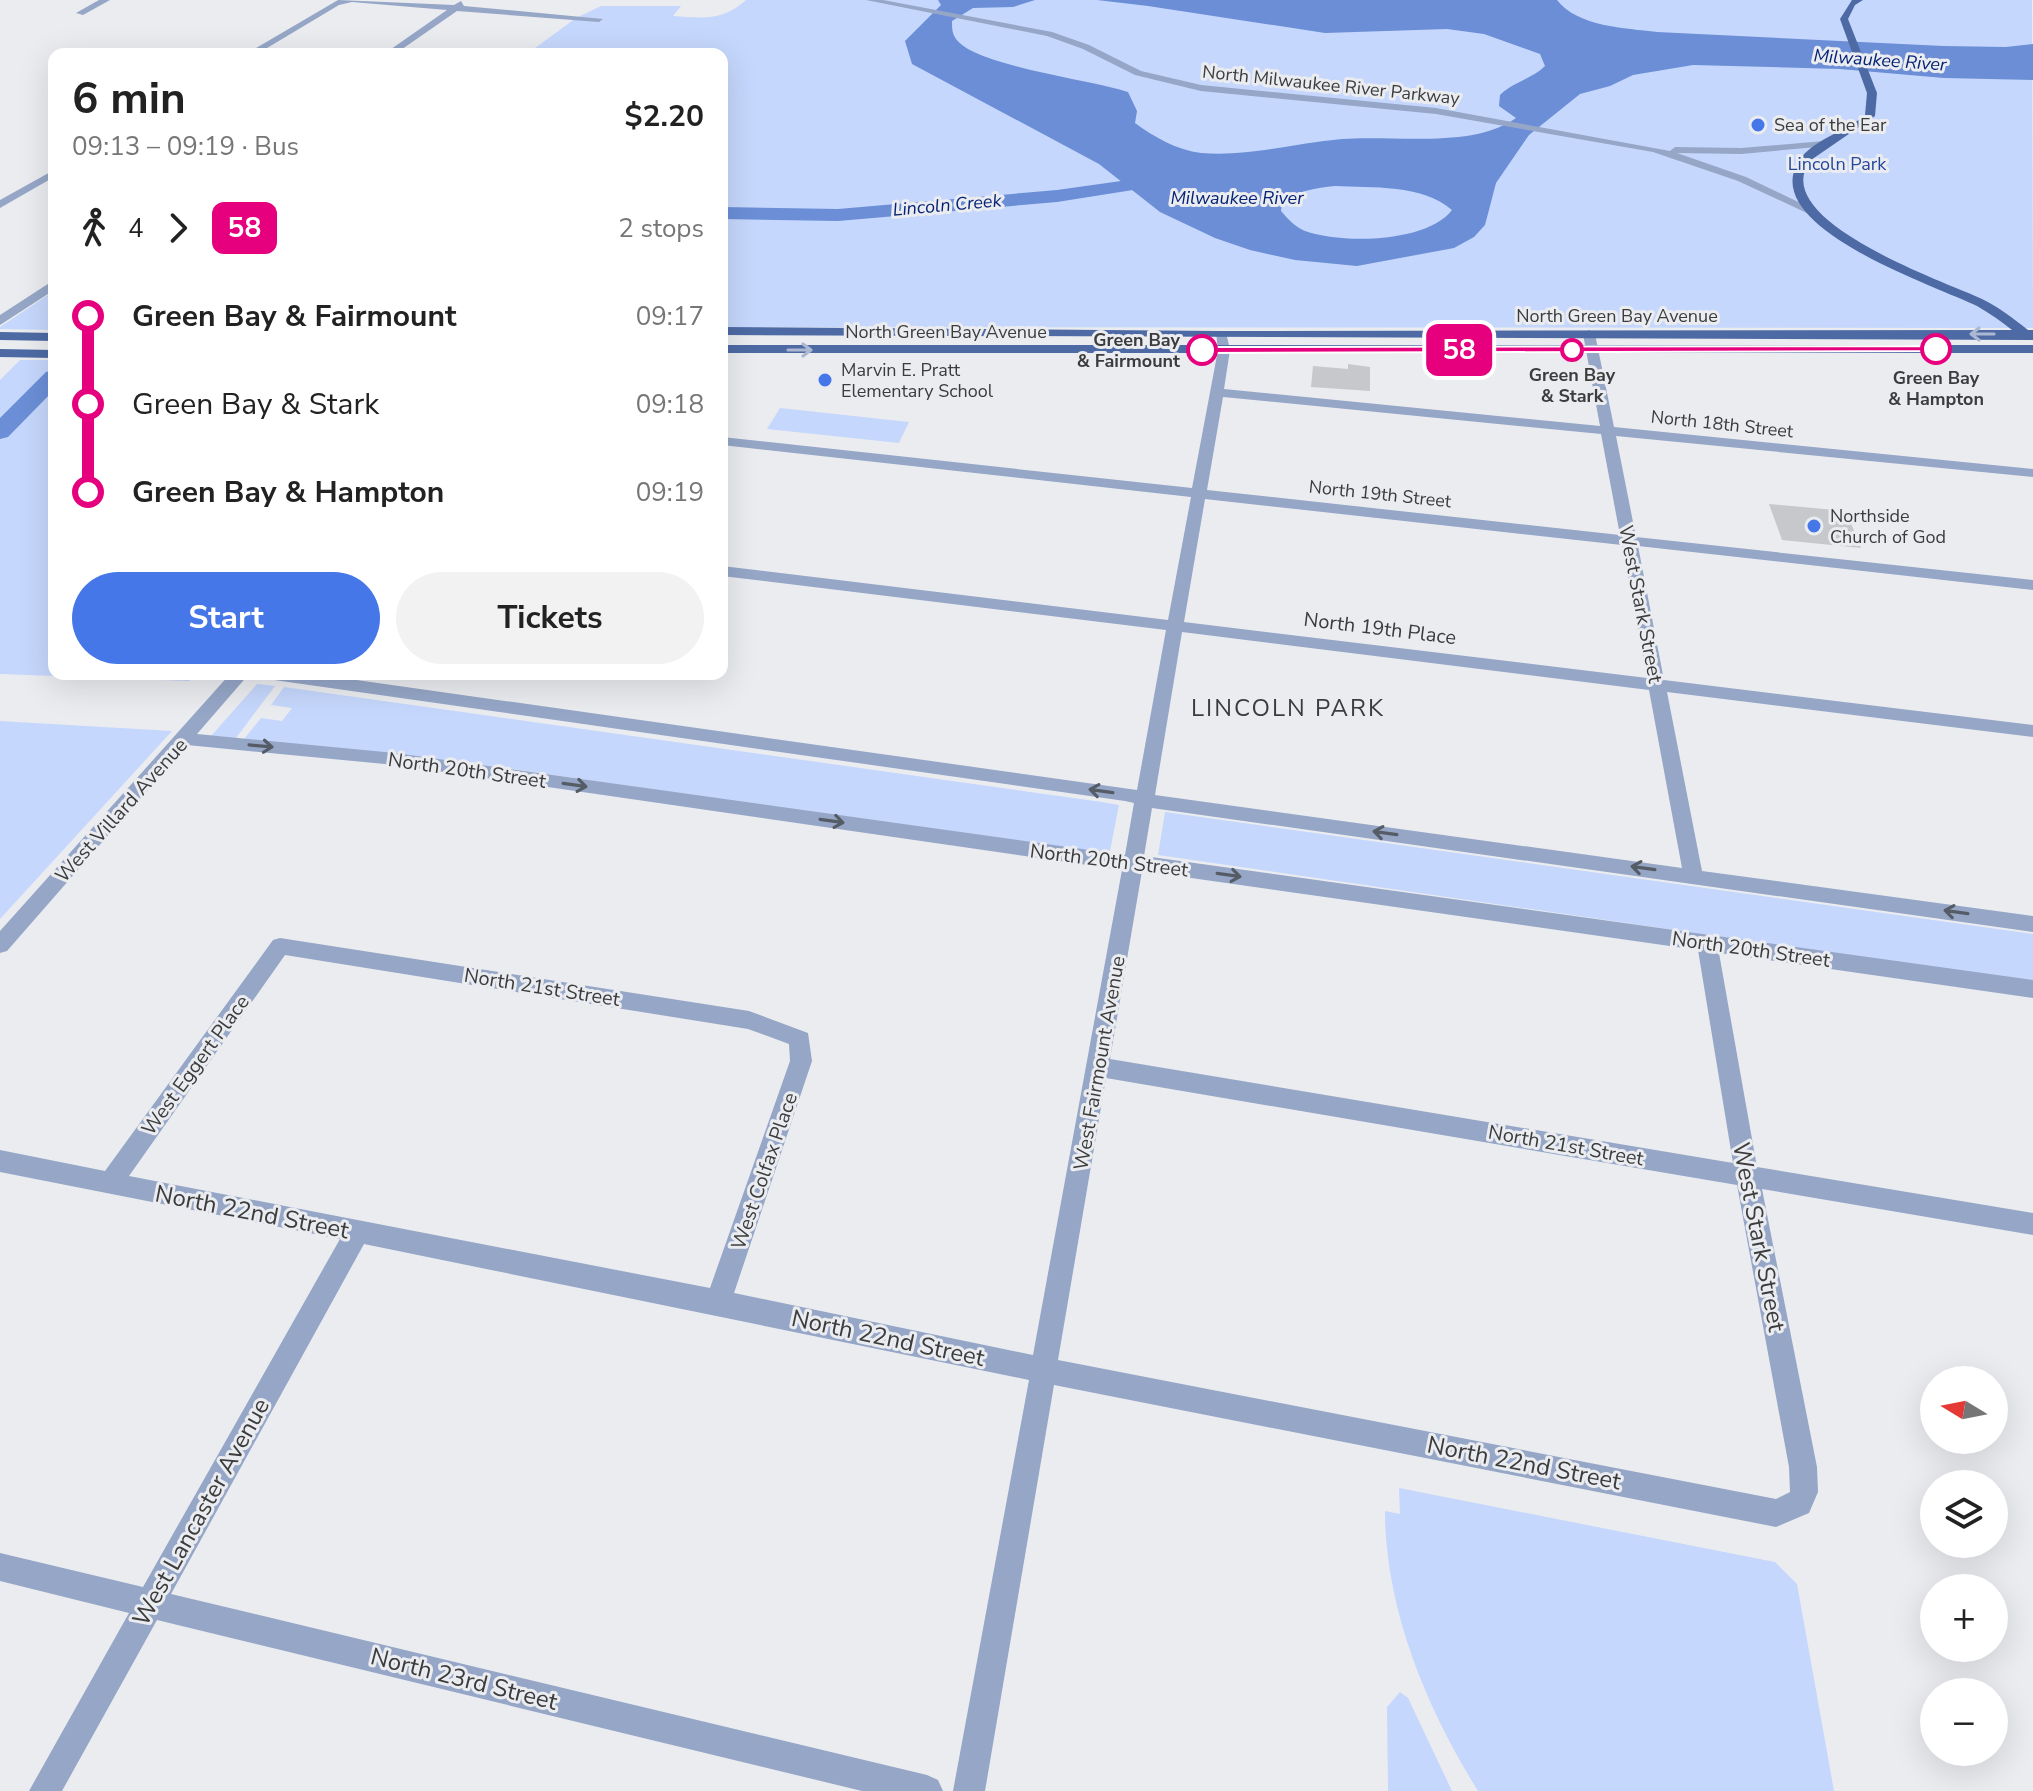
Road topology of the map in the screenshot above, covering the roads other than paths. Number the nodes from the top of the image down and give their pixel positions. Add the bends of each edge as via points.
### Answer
1 (106, 0) edge
2 (353, 0) edge
3 (467, 0) edge
4 (870, 0) edge
5 (1859, 0) edge
6 (457, 7) junction
7 (80, 13) dead end
8 (599, 19) dead end
9 (261, 48) edge
10 (398, 48) edge
11 (1824, 144) junction
12 (1655, 149) junction
13 (48, 177) edge
14 (0, 205) edge
15 (1813, 212) junction
16 (48, 288) edge
17 (0, 321) edge
18 (728, 331) edge
19 (0, 336) edge
20 (48, 337) edge
21 (48, 339) edge
22 (2029, 341) edge
23 (1222, 342) junction
24 (1591, 342) junction
25 (728, 349) edge
26 (4, 353) edge
27 (48, 354) edge
28 (2033, 368) edge
29 (1217, 392) junction
30 (1608, 430) junction
31 (728, 442) edge
32 (2033, 473) edge
33 (1199, 494) junction
34 (1629, 542) junction
35 (728, 572) edge
36 (2033, 585) edge
37 (1176, 625) junction
38 (235, 680) edge
39 (316, 680) edge
40 (1656, 684) junction
41 (2033, 731) edge
42 (184, 739) junction
43 (1146, 799) junction
44 (1134, 863) junction
45 (1693, 874) junction
46 (2033, 924) edge
47 (1707, 943) junction
48 (0, 945) edge
49 (280, 946) joint
50 (2033, 989) edge
51 (800, 1039) joint
52 (1099, 1067) junction
53 (0, 1161) edge
54 (1747, 1176) junction
55 (110, 1183) junction
56 (2033, 1224) edge
57 (357, 1233) junction
58 (718, 1302) junction
59 (1044, 1370) junction
60 (1776, 1513) joint
61 (0, 1567) edge
62 (150, 1604) junction
63 (45, 1791) edge
64 (927, 1791) edge
65 (969, 1791) edge

1 - 7 street
2 - 6 street
2 - 9 street via 336,3
3 - 6 street
4 - 12 street, North Milwaukee River Parkway via 1049,34 1138,73 1201,88 1377,103
5 - 11 main road via 1844,19 1872,93 1870,116
6 - 8 street
6 - 10 street
11 - 12 street, North Milwaukee River Parkway via 1741,151
11 - 15 main road via 1799,169 1798,184
12 - 15 street, North Milwaukee River Parkway via 1742,179
13 - 14 street
15 - 22 main road via 1882,260 1982,304
16 - 17 street
18 - 23 main road, North Green Bay Avenue
19 - 20 main road
21 - 26 main road
22 - 24 main road, North Green Bay Avenue
22 - 28 main road
23 - 24 main road, North Green Bay Avenue
25 -> 23 main road, North Green Bay Avenue
23 - 29 street, West Fairmount Avenue
24 - 30 street, West Stark Street
26 - 27 main road
29 - 30 street, North 18th Street
29 - 33 street, West Fairmount Avenue
30 - 32 street, North 18th Street
30 - 34 street, West Stark Street
31 - 33 street, North 19th Street
33 - 34 street, North 19th Street
33 - 37 street, West Fairmount Avenue
34 - 36 street, North 19th Street
34 - 40 street, West Stark Street
35 - 37 street, North 19th Place
37 - 40 street, North 19th Place
37 - 43 street, West Fairmount Avenue
38 - 42 street, West Villard Avenue
43 -> 39 street
40 - 41 street, North 19th Place
40 - 45 street, West Stark Street
42 -> 44 street, North 20th Street via 395,759
42 - 48 street, West Villard Avenue
43 - 44 street, West Fairmount Avenue
45 -> 43 street
44 -> 47 street, North 20th Street
44 - 52 street, West Fairmount Avenue
46 -> 45 street
47 - 50 street, North 20th Street
47 - 54 street, West Stark Street
49 - 51 street, North 21st Street via 749,1020
49 - 55 street, West Eggert Place
51 - 58 street, West Colfax Place via 794,1088
52 - 54 street, North 21st Street
52 - 59 street, West Fairmount Avenue
53 - 55 street, North 22nd Street
54 - 56 street, North 21st Street
54 - 60 street, West Stark Street via 1804,1478 1802,1502
55 - 57 street, North 22nd Street
57 - 58 street, North 22nd Street
57 - 62 street, West Lancaster Avenue
58 - 59 street, North 22nd Street
59 - 60 street, North 22nd Street
59 - 65 street, West Fairmount Avenue
61 - 62 street, North 23rd Street
62 - 63 street, West Lancaster Avenue
62 - 64 street, North 23rd Street

